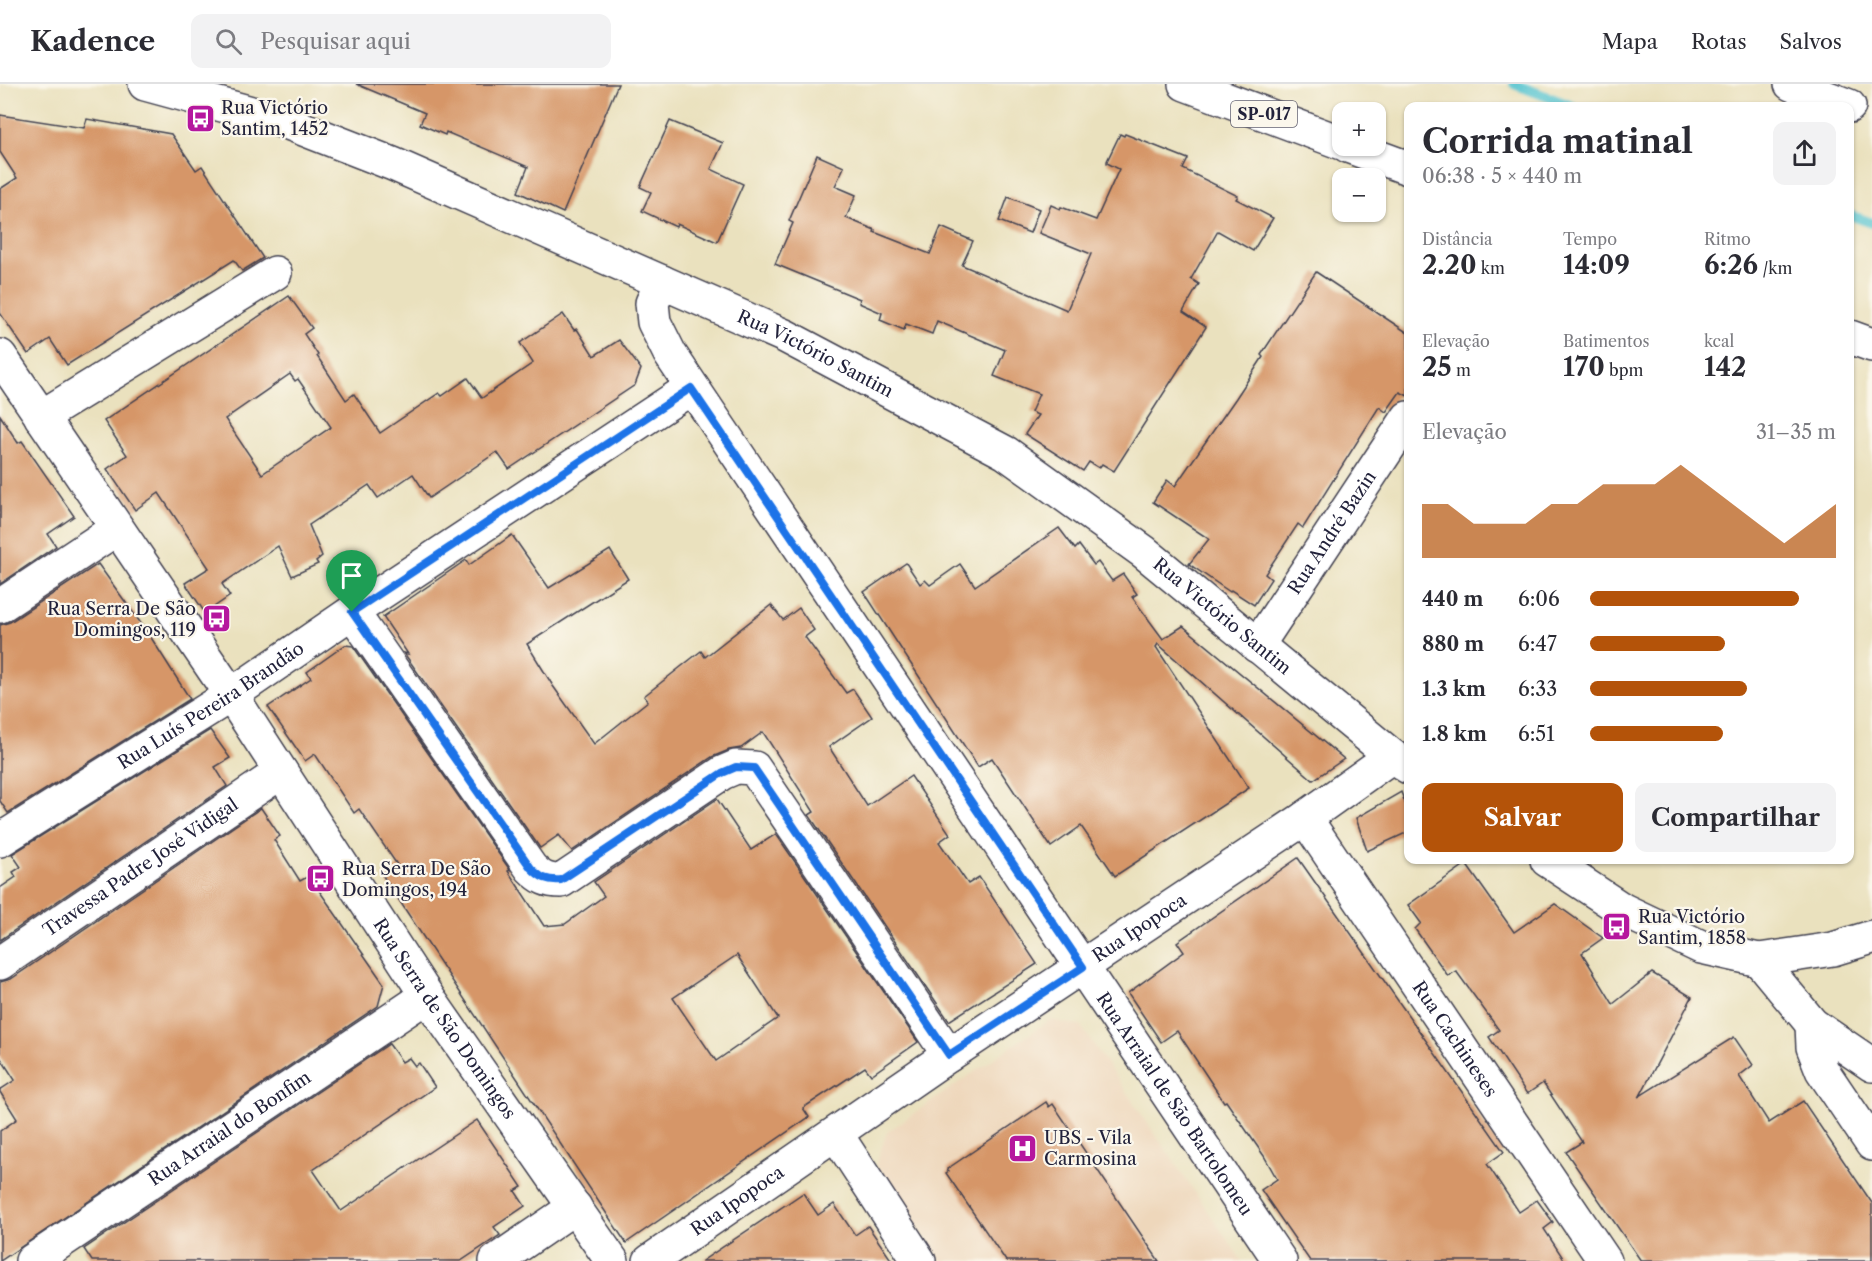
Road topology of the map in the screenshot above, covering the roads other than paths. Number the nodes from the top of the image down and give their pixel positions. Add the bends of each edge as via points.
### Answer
1 (145, 84) edge
2 (1185, 84) edge
3 (1791, 84) edge
4 (1838, 102) edge
5 (1854, 108) edge
6 (1872, 115) edge
7 (1332, 139) edge
8 (1375, 156) edge
9 (1404, 167) edge
10 (275, 273) dead end
11 (662, 282) junction
12 (1854, 338) edge
13 (1872, 345) edge
14 (0, 356) edge
15 (691, 388) junction
16 (41, 417) junction
17 (1404, 424) edge
18 (116, 529) junction
19 (0, 606) edge
20 (352, 612) junction
21 (1257, 646) junction
22 (231, 695) junction
23 (1400, 762) edge
24 (281, 772) junction
25 (1305, 818) junction
26 (0, 840) edge
27 (1553, 864) edge
28 (1872, 937) edge
29 (1759, 960) junction
30 (0, 963) edge
31 (1083, 967) junction
32 (427, 996) junction
33 (1812, 1024) junction
34 (949, 1055) junction
35 (1872, 1065) edge
36 (836, 1134) junction
37 (1872, 1144) edge
38 (575, 1207) junction
39 (32, 1261) edge
40 (496, 1261) edge
41 (612, 1261) edge
42 (650, 1261) edge
43 (919, 1261) edge
44 (1280, 1261) edge
45 (1605, 1261) edge

1 - 11 main road, Rua Victório Santim via 299,127
2 - 7 main road, SP-017
3 - 4 main road
5 - 6 main road
8 - 9 main road
10 - 16 main road
11 - 15 main road, Rua Arraial de São Bartolomeu via 652,303 654,322
11 - 21 main road, Rua Victório Santim via 785,336 1006,453 1144,552
12 - 13 main road
14 - 16 main road, Rua Serra de São Domingos
15 - 20 main road, Rua Luís Pereira Brandão
15 - 31 main road, Rua Arraial de São Bartolomeu
16 - 18 main road, Rua Serra de São Domingos
17 - 21 main road, Rua André Bazin
18 - 19 main road
18 - 22 main road, Rua Serra de São Domingos
20 - 22 main road, Rua Luís Pereira Brandão
20 - 34 main road via 539,877 561,880 722,773 736,767 754,768
21 - 23 main road, Rua Victório Santim
22 - 24 main road, Rua Serra de São Domingos
22 - 26 main road, Rua Luís Pereira Brandão
23 - 25 main road, Rua Ipopoca
24 - 30 main road, Travessa Padre José Vidigal
24 - 32 main road, Rua Serra de São Domingos
25 - 31 main road, Rua Ipopoca
25 - 45 main road, Rua Cachineses
27 - 29 main road via 1623,910 1701,947
28 - 29 main road via 1833,950
29 - 33 main road
31 - 34 main road, Rua Ipopoca
31 - 44 main road, Rua Arraial de São Bartolomeu
32 - 38 main road, Rua Serra de São Domingos
32 - 39 main road, Rua Arraial do Bonfim
33 - 35 main road
33 - 37 main road via 1813,1047 1822,1070
34 - 36 main road, Rua Ipopoca
36 - 42 main road, Rua Ipopoca
36 - 43 main road
38 - 40 main road
38 - 41 main road, Rua Serra de São Domingos

